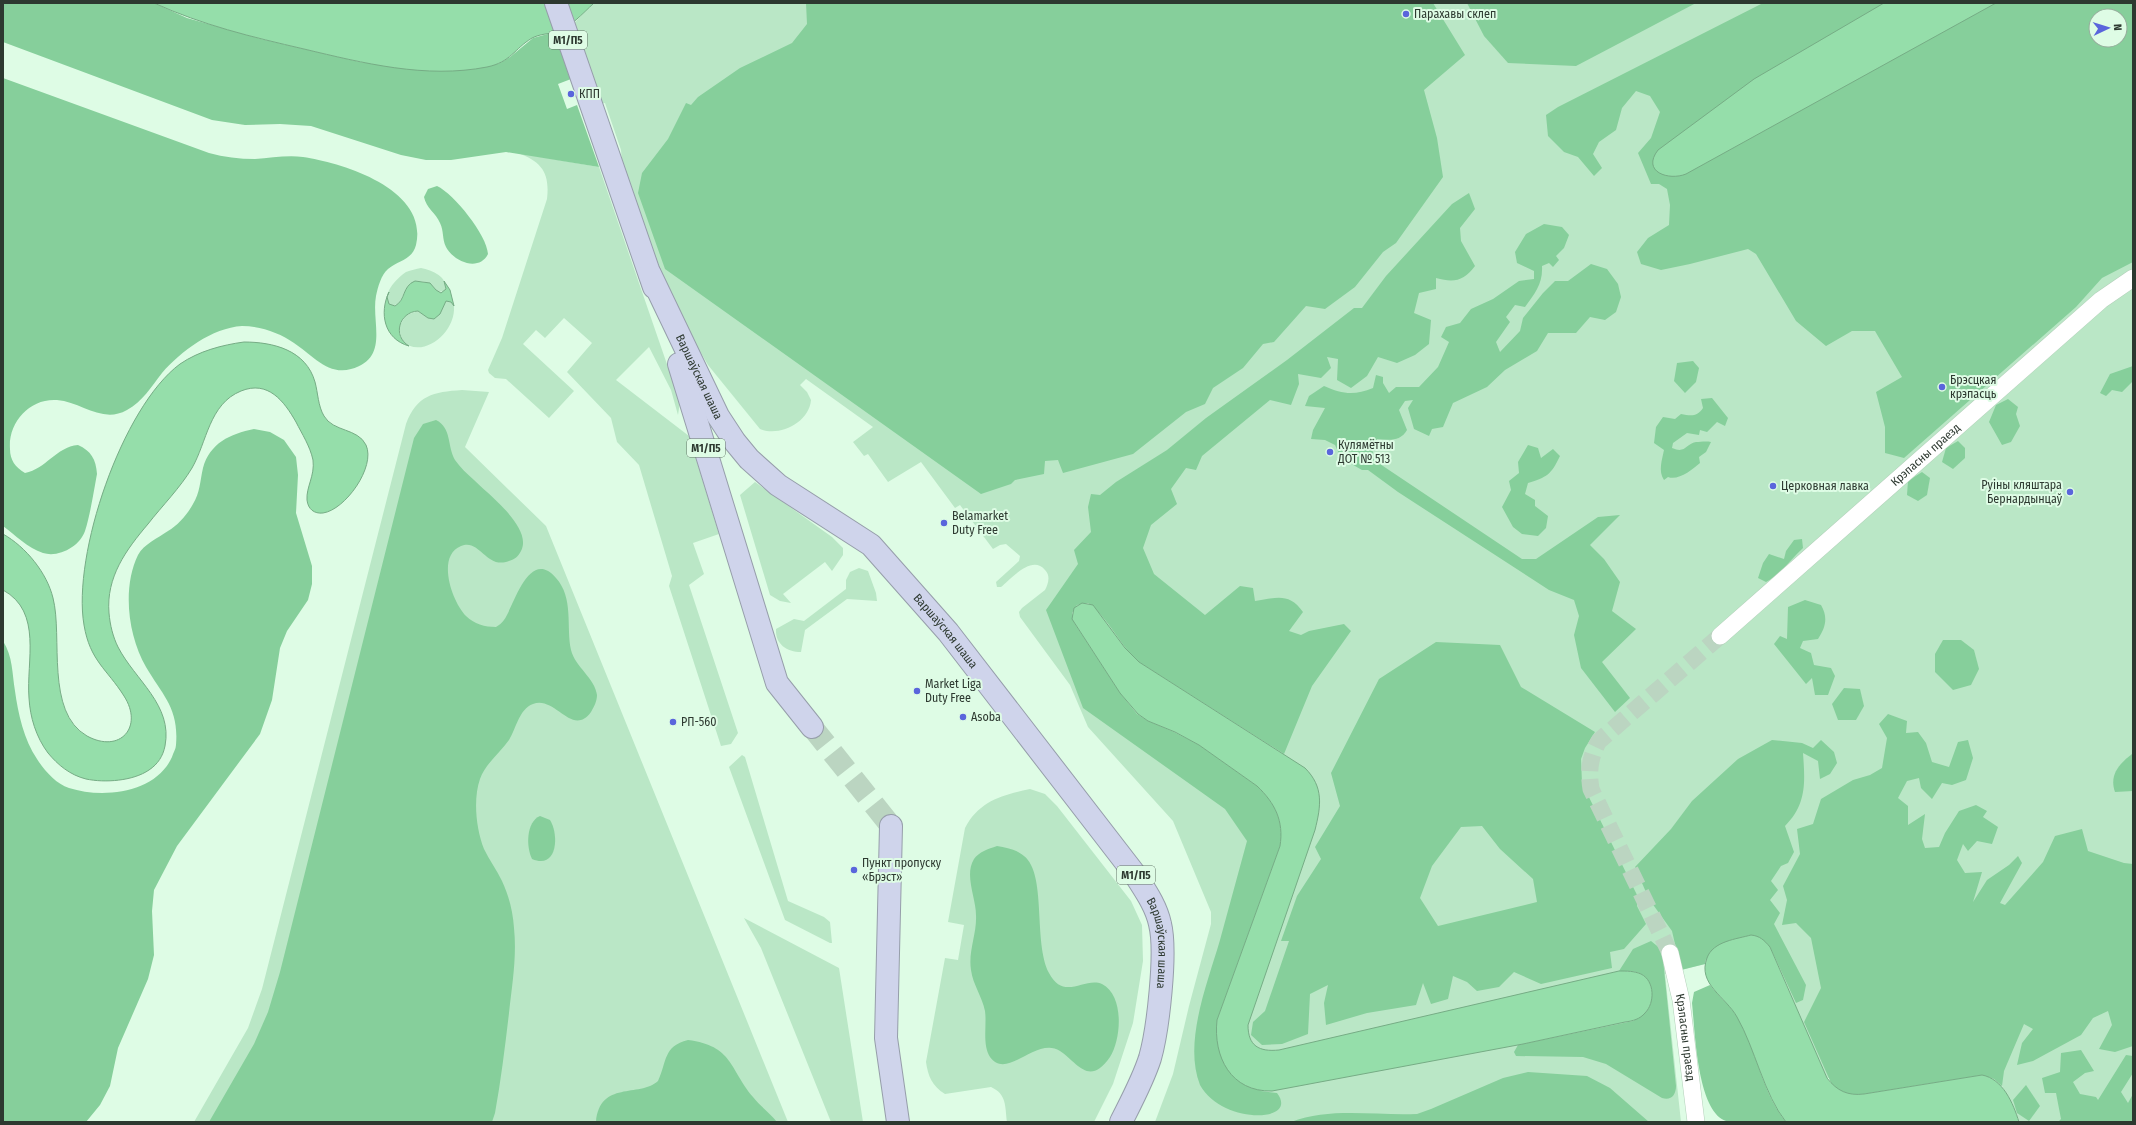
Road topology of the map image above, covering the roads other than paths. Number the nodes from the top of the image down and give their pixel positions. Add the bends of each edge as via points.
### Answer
1 (556, 3) edge
2 (650, 274) junction
3 (2133, 278) edge
4 (1720, 636) tunnel mouth
5 (812, 727) tunnel mouth
6 (891, 826) tunnel mouth
7 (1670, 953) tunnel mouth
8 (898, 1122) edge
9 (1121, 1122) edge
10 (1696, 1122) edge

1 - 2 highway, Варшаўская шаша / М1/П5
2 - 5 highway, Варшаўская шаша / М1/П5 via 778,683
2 - 9 highway, Варшаўская шаша / М1/П5 via 718,416 735,442 749,459 778,485 871,545 948,632 1134,873 1150,898 1162,934 1162,968 1156,1024 1150,1058
3 - 4 street, Крэпасны праезд via 2100,300
6 - 8 highway via 886,1038
7 - 10 street, Крэпасны праезд via 1681,1000

